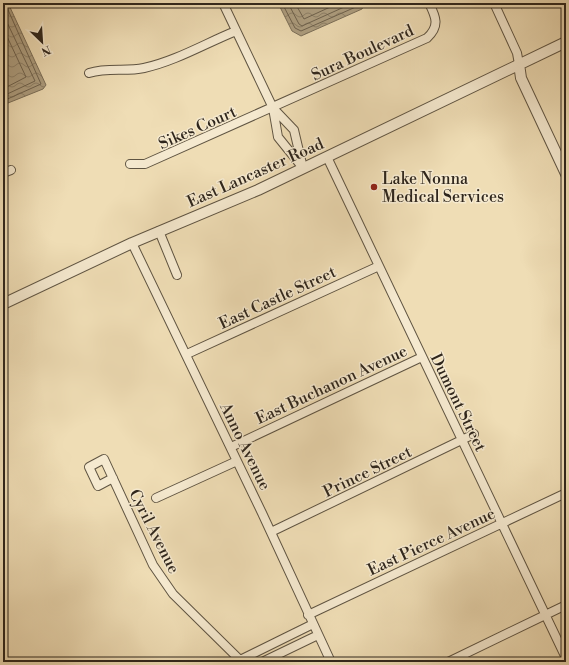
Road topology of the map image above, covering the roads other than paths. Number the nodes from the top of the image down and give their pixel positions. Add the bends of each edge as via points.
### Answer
1 (223, 3) edge
2 (429, 3) edge
3 (494, 3) edge
4 (236, 31) junction
5 (566, 42) edge
6 (519, 64) junction
7 (89, 73) dead end
8 (273, 108) junction
9 (289, 123) junction
10 (276, 129) junction
11 (327, 157) junction
12 (130, 164) dead end
13 (303, 168) junction
14 (566, 174) edge
15 (159, 231) junction
16 (132, 243) junction
17 (379, 266) junction
18 (177, 275) dead end
19 (3, 304) edge
20 (187, 354) junction
21 (422, 357) junction
22 (474, 434) dead end
23 (462, 440) junction
24 (231, 447) junction
25 (237, 461) junction
26 (114, 478) dead end
27 (566, 493) edge
28 (156, 498) dead end
29 (502, 523) junction
30 (271, 532) junction
31 (566, 605) edge
32 (308, 615) junction
33 (545, 615) junction
34 (313, 624) junction
35 (298, 631) junction
36 (318, 635) junction
37 (305, 641) junction
38 (566, 658) edge
39 (241, 661) edge
40 (262, 662) edge
41 (331, 662) edge
42 (448, 662) edge

1 - 4 street
2 - 8 street, Sura Boulevard via 436,23 427,38
3 - 6 street via 517,53
4 - 7 street via 151,66 131,70 102,69
4 - 8 street
5 - 6 street, East Lancaster Road
6 - 11 street, East Lancaster Road
6 - 14 street via 521,78
8 - 9 street
8 - 10 street
8 - 12 street, Sikes Court via 145,164
9 - 10 street
9 - 13 street via 296,133
10 - 13 street via 279,140
11 - 13 street, East Lancaster Road
11 - 17 street, Dumont Street
13 - 15 street, East Lancaster Road
15 - 16 street, East Lancaster Road
15 - 18 street
16 - 19 street, East Lancaster Road
16 - 20 street, Anno Avenue
17 - 20 street, East Castle Street
17 - 21 street, Dumont Street
20 - 24 street, Anno Avenue
21 - 23 street, Dumont Street
21 - 24 street, East Buchanon Avenue
22 - 23 street, Prince Street
23 - 29 street, Dumont Street
23 - 30 street, Prince Street
24 - 25 street, Anno Avenue
25 - 28 street
25 - 30 street, Anno Avenue
26 - 39 street, Cyril Avenue via 153,565 173,594
27 - 29 street, East Pierce Avenue
29 - 32 street, East Pierce Avenue
29 - 33 street, Dumont Street
30 - 32 street, Anno Avenue
31 - 33 street
32 - 34 street, Anno Avenue
33 - 38 street, Dumont Street
33 - 42 street
34 - 35 street
34 - 36 street, Anno Avenue
35 - 37 street
35 - 39 street
36 - 37 street
36 - 41 street, Anno Avenue
37 - 40 street

